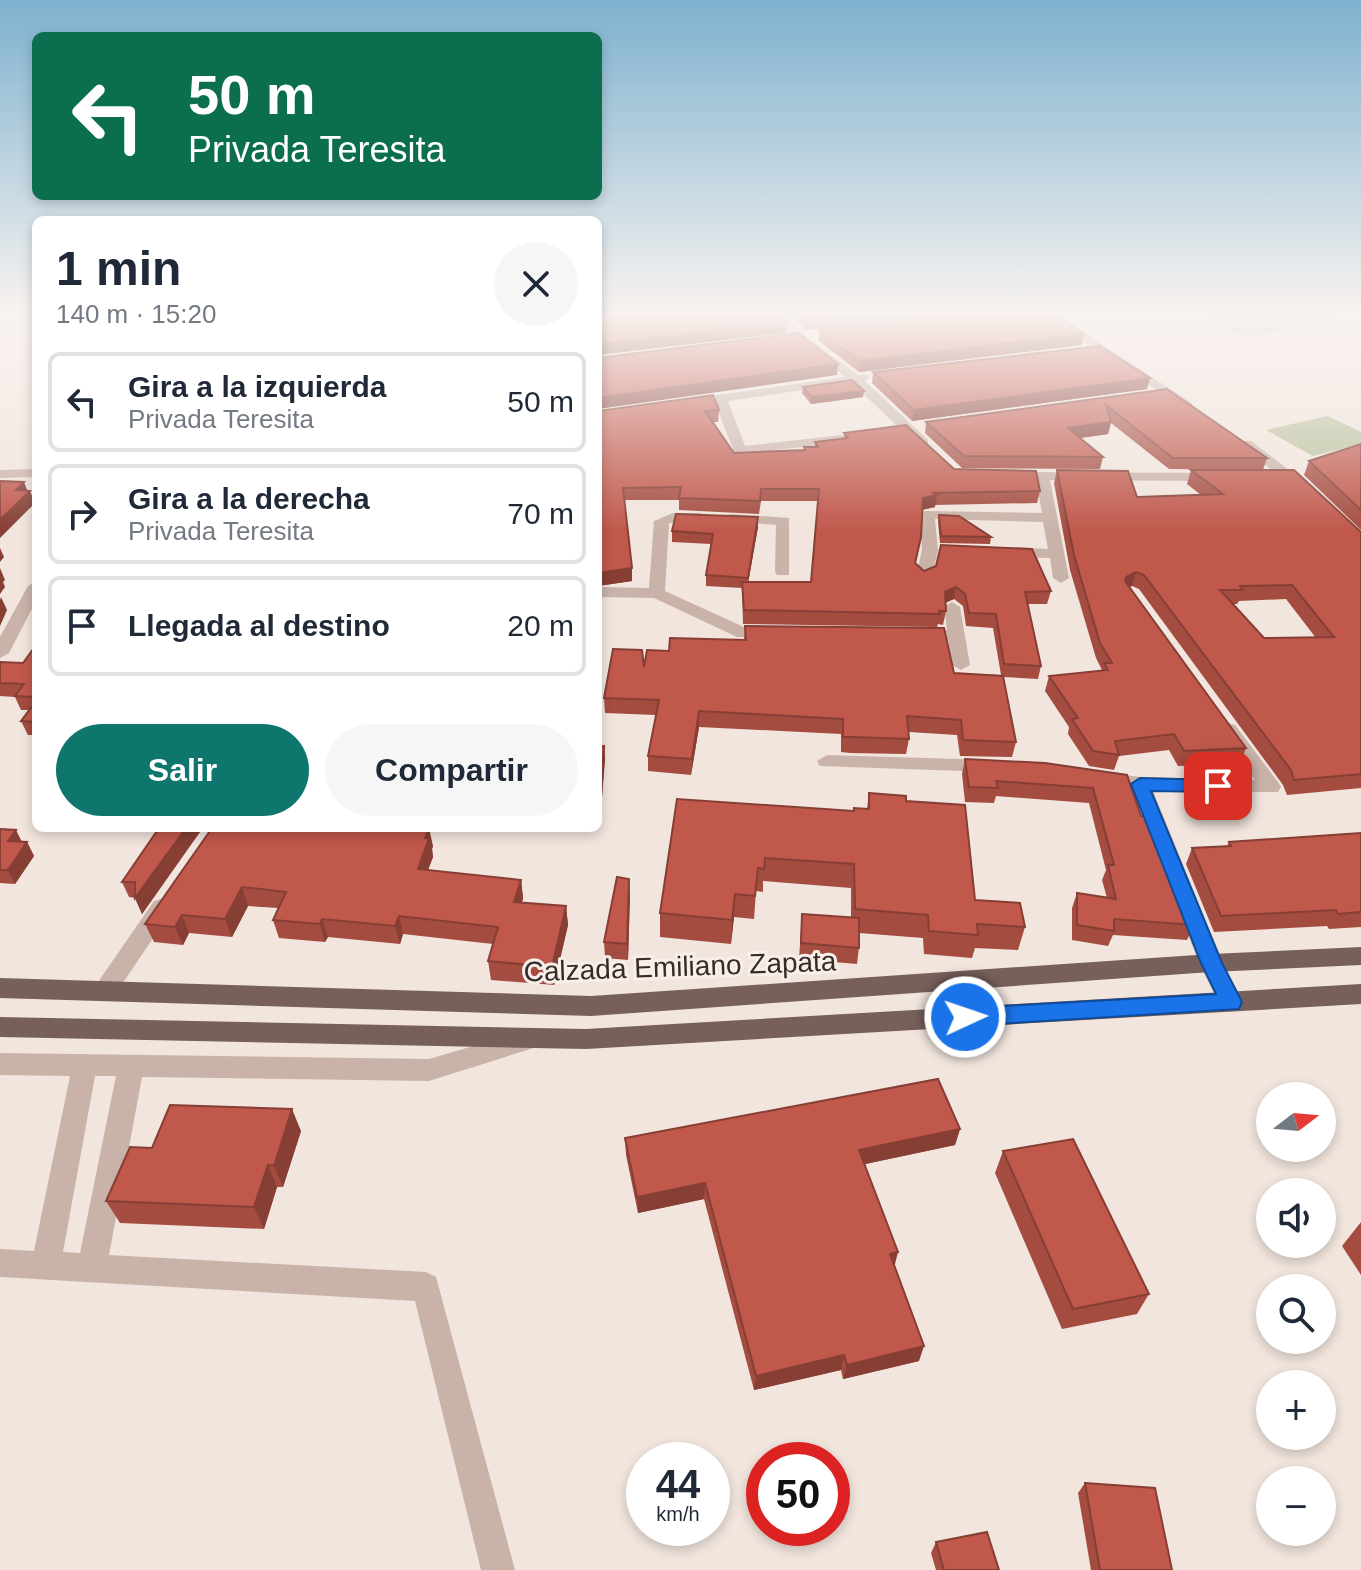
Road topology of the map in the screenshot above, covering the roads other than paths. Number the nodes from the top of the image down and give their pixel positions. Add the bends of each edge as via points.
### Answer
1 (810, 385) edge
2 (862, 385) edge
3 (1158, 385) edge
4 (1170, 393) junction
5 (1140, 397) edge
6 (720, 398) junction
7 (674, 405) edge
8 (1195, 410) edge
9 (925, 428) edge
10 (909, 430) junction
11 (894, 432) edge
12 (1232, 435) edge
13 (850, 438) edge
14 (931, 452) edge
15 (32, 473) edge
16 (0, 474) edge
17 (994, 476) edge
18 (1042, 476) junction
19 (1231, 477) edge
20 (1263, 477) edge
21 (1294, 477) junction
22 (1317, 499) edge
23 (1047, 518) junction
24 (993, 552) edge
25 (1055, 554) junction
26 (783, 572) dead end
27 (924, 576) edge
28 (1061, 578) dead end
29 (602, 592) edge
30 (32, 593) edge
31 (657, 593) junction
32 (952, 607) dead end
33 (788, 633) edge
34 (895, 634) edge
35 (956, 635) junction
36 (0, 653) edge
37 (961, 665) dead end
38 (1215, 710) edge
39 (827, 761) dead end
40 (1015, 767) edge
41 (1081, 775) edge
42 (1140, 784) junction
43 (174, 890) edge
44 (1361, 956) edge
45 (1211, 963) junction
46 (0, 988) edge
47 (106, 989) junction
48 (1361, 994) edge
49 (1231, 1002) junction
50 (0, 1027) edge
51 (537, 1038) junction
52 (0, 1064) edge
53 (84, 1067) junction
54 (131, 1067) junction
55 (0, 1263) edge
56 (46, 1266) junction
57 (92, 1268) junction
58 (498, 1570) edge

1 - 6 street
2 - 10 street
3 - 4 street
4 - 5 street
4 - 8 street
6 - 7 street
6 - 13 street via 740,451
9 - 10 street
10 - 11 street
10 - 14 street
12 - 21 street
15 - 16 street
17 - 18 street
18 - 19 street
18 - 23 street
20 - 21 street
21 - 22 street
23 - 25 street
23 - 27 street via 930,514 938,550
24 - 25 street
25 - 28 street
26 - 31 street via 784,521 673,517 662,521
29 - 31 street
30 - 36 street
31 - 33 street via 743,633
32 - 35 street
34 - 35 street
35 - 37 street
38 - 42 street via 1271,787
39 - 40 street
41 - 42 street
42 - 45 street
43 - 47 street
44 - 45 main road, Calzada Emiliano Zapata
45 - 47 main road, Calzada Emiliano Zapata via 591,1006
45 - 49 street
46 - 47 main road, Calzada Emiliano Zapata
48 - 49 main road
49 - 51 main road
50 - 51 main road
51 - 54 street via 429,1070
52 - 53 street
53 - 54 street
53 - 56 street
54 - 57 street
55 - 56 street
56 - 57 street
57 - 58 street via 426,1287

